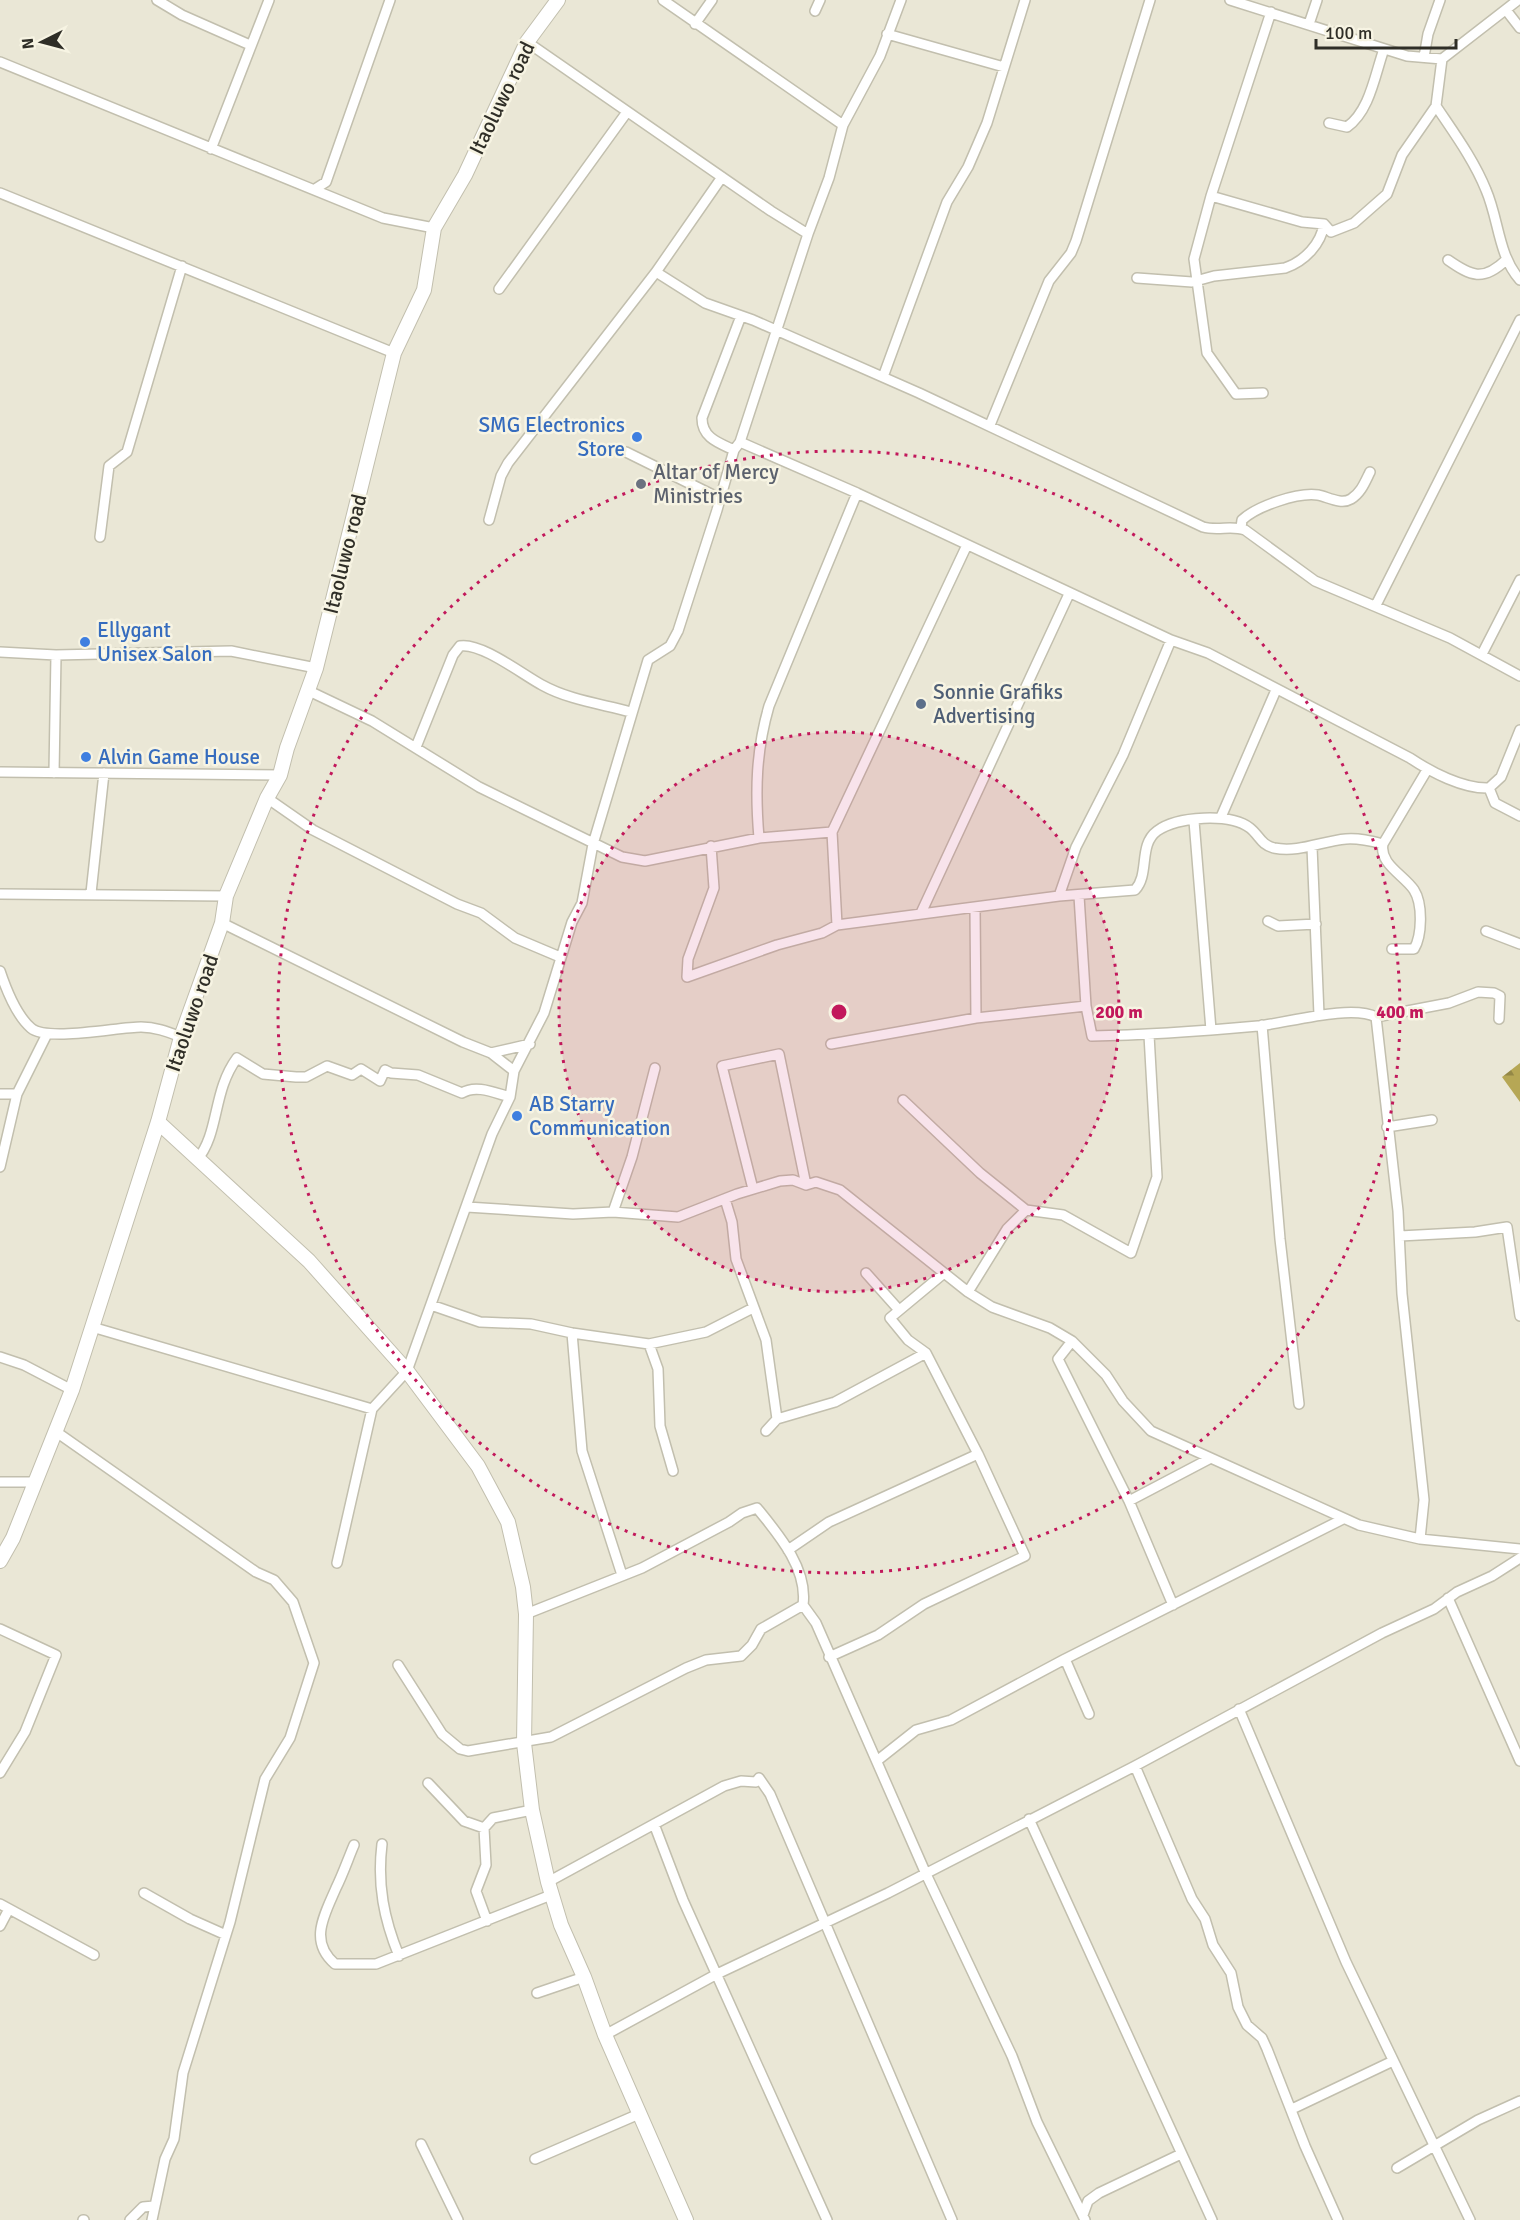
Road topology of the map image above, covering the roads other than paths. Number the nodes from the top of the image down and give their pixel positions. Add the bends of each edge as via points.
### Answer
1 (157, 0) edge
2 (269, 0) edge
3 (390, 0) edge
4 (558, 0) edge
5 (663, 0) edge
6 (712, 0) edge
7 (820, 0) edge
8 (901, 0) edge
9 (1025, 0) edge
10 (1150, 0) edge
11 (1230, 0) edge
12 (1317, 0) edge
13 (1440, 0) edge
14 (1518, 0) edge
15 (1506, 10) junction
16 (815, 11) dead end
17 (1271, 12) junction
18 (695, 24) junction
19 (1309, 24) junction
20 (1520, 28) edge
21 (887, 34) junction
22 (527, 42) junction
23 (249, 45) junction
24 (1384, 49) junction
25 (1424, 57) junction
26 (1442, 59) junction
27 (0, 62) edge
28 (1004, 67) junction
29 (1436, 106) junction
30 (627, 112) junction
31 (1329, 123) dead end
32 (843, 125) junction
33 (211, 149) junction
34 (722, 177) junction
35 (315, 189) junction
36 (0, 193) edge
37 (1211, 196) junction
38 (1324, 224) junction
39 (434, 228) junction
40 (808, 234) junction
41 (1448, 260) dead end
42 (1506, 260) junction
43 (182, 266) junction
44 (656, 272) junction
45 (1137, 278) dead end
46 (1520, 280) edge
47 (1197, 281) junction
48 (499, 289) dead end
49 (741, 316) junction
50 (1520, 320) edge
51 (776, 330) junction
52 (394, 353) junction
53 (883, 377) junction
54 (1263, 393) dead end
55 (990, 425) junction
56 (740, 442) junction
57 (734, 450) junction
58 (626, 452) dead end
59 (1370, 472) dead end
60 (857, 493) junction
61 (721, 499) junction
62 (489, 520) dead end
63 (1241, 528) junction
64 (100, 537) dead end
65 (967, 545) junction
66 (1520, 580) edge
67 (1068, 594) junction
68 (1376, 605) junction
69 (1171, 640) junction
70 (0, 652) edge
71 (1482, 654) junction
72 (56, 655) junction
73 (316, 668) junction
74 (1520, 676) edge
75 (1276, 690) junction
76 (309, 692) junction
77 (631, 712) junction
78 (1520, 730) edge
79 (416, 747) junction
80 (1427, 770) junction
81 (0, 772) edge
82 (54, 773) junction
83 (104, 773) junction
84 (280, 775) junction
85 (1489, 788) junction
86 (267, 798) junction
87 (1520, 816) edge
88 (1221, 817) junction
89 (1194, 821) junction
90 (832, 832) junction
91 (759, 838) junction
92 (593, 844) junction
93 (1383, 844) junction
94 (711, 846) junction
95 (1312, 847) junction
96 (91, 893) junction
97 (0, 894) edge
98 (226, 896) junction
99 (1059, 896) junction
100 (1079, 896) junction
101 (975, 908) junction
102 (921, 913) junction
103 (1268, 921) dead end
104 (222, 923) junction
105 (1316, 924) junction
106 (837, 925) junction
107 (1486, 931) dead end
108 (1520, 944) edge
109 (1392, 949) dead end
110 (560, 957) junction
111 (0, 971) edge
112 (1086, 1006) junction
113 (1319, 1016) junction
114 (976, 1017) junction
115 (1376, 1017) junction
116 (1499, 1019) dead end
117 (1262, 1025) junction
118 (1211, 1030) junction
119 (47, 1034) junction
120 (1149, 1035) junction
121 (182, 1037) junction
122 (530, 1044) junction
123 (831, 1044) dead end
124 (491, 1053) junction
125 (655, 1068) dead end
126 (514, 1071) junction
127 (0, 1094) edge
128 (17, 1094) junction
129 (510, 1097) junction
130 (903, 1100) dead end
131 (1432, 1120) dead end
132 (158, 1122) junction
133 (1387, 1127) junction
134 (197, 1160) junction
135 (0, 1167) edge
136 (806, 1185) junction
137 (753, 1189) junction
138 (725, 1199) junction
139 (467, 1208) junction
140 (1026, 1210) junction
141 (613, 1212) junction
142 (1400, 1236) junction
143 (866, 1273) dead end
144 (943, 1274) junction
145 (968, 1292) junction
146 (431, 1305) junction
147 (753, 1308) junction
148 (899, 1310) junction
149 (1520, 1316) edge
150 (92, 1327) junction
151 (572, 1334) junction
152 (1072, 1341) junction
153 (649, 1344) junction
154 (926, 1353) junction
155 (0, 1357) edge
156 (407, 1371) junction
157 (72, 1390) junction
158 (1299, 1404) dead end
159 (372, 1409) junction
160 (777, 1419) junction
161 (55, 1431) junction
162 (766, 1431) dead end
163 (978, 1454) junction
164 (1209, 1459) junction
165 (673, 1471) dead end
166 (0, 1482) edge
167 (35, 1482) junction
168 (1129, 1501) junction
169 (1343, 1519) junction
170 (1420, 1539) junction
171 (1520, 1549) edge
172 (788, 1550) junction
173 (1520, 1558) edge
174 (0, 1561) edge
175 (337, 1563) dead end
176 (622, 1575) junction
177 (1448, 1598) junction
178 (803, 1605) junction
179 (1173, 1605) junction
180 (526, 1614) junction
181 (0, 1629) edge
182 (829, 1657) junction
183 (1065, 1659) junction
184 (398, 1665) dead end
185 (1239, 1708) junction
186 (1089, 1714) dead end
187 (524, 1743) junction
188 (878, 1760) junction
189 (1520, 1761) edge
190 (1135, 1766) junction
191 (0, 1773) edge
192 (428, 1783) dead end
193 (532, 1810) junction
194 (1029, 1819) junction
195 (654, 1824) junction
196 (484, 1828) junction
197 (382, 1844) dead end
198 (354, 1845) dead end
199 (926, 1874) junction
200 (550, 1888) junction
201 (144, 1893) dead end
202 (0, 1904) edge
203 (9, 1910) junction
204 (486, 1922) junction
205 (824, 1924) junction
206 (0, 1926) edge
207 (226, 1935) junction
208 (94, 1955) dead end
209 (399, 1956) junction
210 (717, 1974) junction
211 (584, 1977) junction
212 (537, 1993) dead end
213 (605, 2035) junction
214 (1393, 2061) junction
215 (1520, 2101) edge
216 (1292, 2109) junction
217 (639, 2114) junction
218 (421, 2144) dead end
219 (1435, 2146) junction
220 (1181, 2154) junction
221 (535, 2159) dead end
222 (1397, 2168) dead end
223 (154, 2206) junction
224 (1084, 2218) edge
225 (129, 2220) edge
226 (152, 2220) edge
227 (458, 2220) edge
228 (686, 2220) edge
229 (827, 2220) edge
230 (952, 2220) edge
231 (1212, 2220) edge
232 (1338, 2220) edge
233 (1470, 2220) edge

1 - 23 street
2 - 23 street
3 - 35 street via 326,182
4 - 22 street, Itaoluwo road
5 - 18 street
6 - 18 street
7 - 16 street
8 - 21 street
9 - 28 street
10 - 55 street via 1076,241 1049,281
11 - 17 street
12 - 19 street
13 - 25 street
14 - 15 street
15 - 20 street
15 - 26 street
17 - 19 street
17 - 37 street
18 - 32 street
19 - 24 street
21 - 28 street
21 - 32 street via 872,73
22 - 30 street
22 - 39 street, Itaoluwo road via 465,175
23 - 33 street
24 - 25 street
24 - 31 street via 1358,117 1347,127
25 - 26 street
26 - 29 street
27 - 33 street
28 - 53 street via 987,123 947,202
29 - 38 street via 1402,155 1381,201 1342,229 1331,231
29 - 42 street via 1485,187
30 - 34 street
30 - 48 street
32 - 40 street
33 - 35 street
34 - 40 street
34 - 44 street
35 - 39 street via 383,219
36 - 43 street
37 - 38 street via 1302,222
37 - 47 street via 1194,260
38 - 47 street via 1317,244 1291,266
39 - 52 street, Itaoluwo road via 424,290
40 - 51 street
41 - 42 street via 1480,275 1492,272
42 - 46 street
43 - 52 street
43 - 64 street via 127,452 109,466
44 - 49 street via 705,303
44 - 62 street via 508,464
45 - 47 street
47 - 54 street via 1210,359 1236,394
49 - 51 street
49 - 57 street via 702,418 708,436
50 - 68 street
51 - 53 street
51 - 56 street
52 - 73 street, Itaoluwo road
53 - 55 street
55 - 63 street via 1203,527 1222,531
56 - 57 street
56 - 60 street
57 - 61 street
58 - 61 street
59 - 63 street via 1360,491 1350,499 1309,495 1276,503 1249,514 1242,520
60 - 65 street
60 - 91 street via 769,706 760,738 755,793
61 - 77 street via 673,643 648,660
63 - 68 street via 1315,581
65 - 67 street
65 - 90 street
66 - 71 street
67 - 69 street
67 - 102 street
68 - 71 street
69 - 75 street via 1208,653
69 - 99 street via 1123,755 1076,847
70 - 72 street
71 - 74 street
72 - 73 street via 231,651
72 - 82 street
73 - 76 street, Itaoluwo road
75 - 80 street
75 - 88 street
76 - 79 street via 372,721
76 - 84 street, Itaoluwo road
77 - 79 street via 554,691 466,645 453,655
77 - 92 street
78 - 85 street via 1501,777
79 - 92 street via 479,787
80 - 85 street via 1471,786
80 - 93 street
81 - 82 street
82 - 83 street
83 - 84 street
83 - 96 street
84 - 86 street, Itaoluwo road
85 - 87 street via 1495,803
86 - 98 street, Itaoluwo road
86 - 110 street via 313,830 481,913 515,938
88 - 89 street
88 - 95 street via 1251,828 1272,848
89 - 100 street via 1176,822 1158,830 1147,848 1136,890
89 - 118 street
90 - 91 street
90 - 106 street
91 - 94 street
92 - 94 street via 622,857 645,861
92 - 110 street via 582,903
93 - 95 street via 1347,838
93 - 109 street via 1385,859 1414,890 1420,919 1420,940 1414,949
94 - 106 street via 714,888 688,959 687,977
95 - 105 street
96 - 97 street
96 - 98 street
98 - 104 street, Itaoluwo road
99 - 100 street
99 - 101 street
100 - 112 street
101 - 102 street
101 - 114 street
102 - 106 street
103 - 105 street via 1278,926
104 - 121 street, Itaoluwo road
104 - 124 street
105 - 113 street
107 - 108 street
110 - 122 street via 544,1013
111 - 119 street via 22,1016 32,1029
112 - 114 street
112 - 120 street via 1092,1036
113 - 115 street via 1360,1013
113 - 117 street
114 - 123 street
115 - 116 street via 1484,992 1500,996
115 - 133 street
117 - 118 street
117 - 158 street
118 - 120 street
119 - 121 street via 142,1027
119 - 128 street
120 - 140 street via 1157,1177 1131,1253 1063,1215
121 - 132 street, Itaoluwo road
122 - 124 street
122 - 126 street
124 - 126 street
125 - 141 street
126 - 129 street
127 - 128 street
128 - 135 street
129 - 134 street via 483,1089 462,1093 418,1075 386,1070 380,1081 361,1069 352,1075 327,1066 303,1077 263,1074 237,1058 216,1103 210,1140
129 - 139 street via 492,1134
130 - 140 street via 980,1173
131 - 133 street
132 - 134 street
132 - 150 street, Itaoluwo road
133 - 142 street
134 - 156 street via 309,1261
136 - 137 street via 793,1180
136 - 137 street via 779,1054 722,1066
136 - 144 street via 816,1182 840,1190
137 - 138 street
138 - 141 street via 678,1217
138 - 147 street via 736,1259
139 - 141 street via 573,1214
139 - 146 street
140 - 145 street via 1007,1229
142 - 149 street via 1507,1227
142 - 170 street via 1402,1294 1425,1508
143 - 148 street
144 - 145 street
144 - 148 street
145 - 152 street via 992,1307 1050,1328
146 - 151 street via 480,1322 531,1324
146 - 156 street
147 - 153 street via 706,1332
147 - 160 street via 766,1340
148 - 154 street via 890,1318 908,1340
150 - 157 street, Itaoluwo road
150 - 159 street
151 - 153 street
151 - 176 street via 582,1451
152 - 164 street via 1106,1375 1123,1401 1151,1431
152 - 168 street via 1058,1359
153 - 165 street via 658,1369 660,1426
154 - 160 street via 835,1402
154 - 163 street
155 - 157 street
156 - 159 street
156 - 180 street via 456,1432 508,1522
157 - 161 street, Itaoluwo road
159 - 175 street
160 - 162 street
161 - 167 street, Itaoluwo road
161 - 207 street via 256,1572 274,1580 292,1602 314,1658 313,1673 290,1738 265,1779
163 - 172 street via 830,1522
163 - 182 street via 1025,1556 924,1604 878,1635
164 - 168 street
164 - 169 street
166 - 167 street
167 - 174 street, Itaoluwo road
168 - 179 street
169 - 170 street
169 - 179 street
170 - 171 street
172 - 176 street via 757,1508 669,1556
172 - 178 street via 803,1582
173 - 177 street
176 - 180 street
177 - 185 street via 1434,1609
177 - 189 street
178 - 182 street via 816,1623
178 - 187 street via 761,1629 741,1656 696,1664 550,1737
179 - 183 street
180 - 187 street
181 - 191 street via 56,1655 25,1732
182 - 188 street
183 - 186 street
183 - 188 street via 951,1720 916,1730
184 - 187 street via 434,1724 460,1749
185 - 190 street
185 - 214 street via 1337,1942
187 - 193 street
188 - 199 street
190 - 194 street
190 - 216 street via 1192,1899 1205,1919 1213,1946 1231,1973 1238,2007 1247,2025 1262,2038
192 - 196 street via 464,1821
193 - 196 street via 494,1818
193 - 200 street
194 - 199 street
194 - 220 street
195 - 200 street
195 - 205 street via 724,1786 756,1782 759,1778 770,1794
195 - 210 street
196 - 204 street via 486,1865 476,1891
197 - 209 street via 379,1885 389,1932
198 - 209 street via 323,1914 319,1930 322,1944 328,1958 346,1966 376,1964
199 - 205 street
199 - 224 street
200 - 204 street
200 - 211 street
201 - 207 street
202 - 203 street
203 - 206 street
203 - 208 street
204 - 209 street
205 - 210 street
205 - 230 street
207 - 223 street via 183,2073 174,2139
210 - 213 street
210 - 229 street
211 - 212 street
211 - 213 street
213 - 217 street
214 - 216 street
214 - 219 street
215 - 219 street
216 - 232 street
217 - 221 street
217 - 228 street
218 - 227 street
219 - 222 street
219 - 233 street
220 - 224 street via 1099,2193 1088,2201
220 - 231 street
223 - 225 street via 143,2207
223 - 226 street

